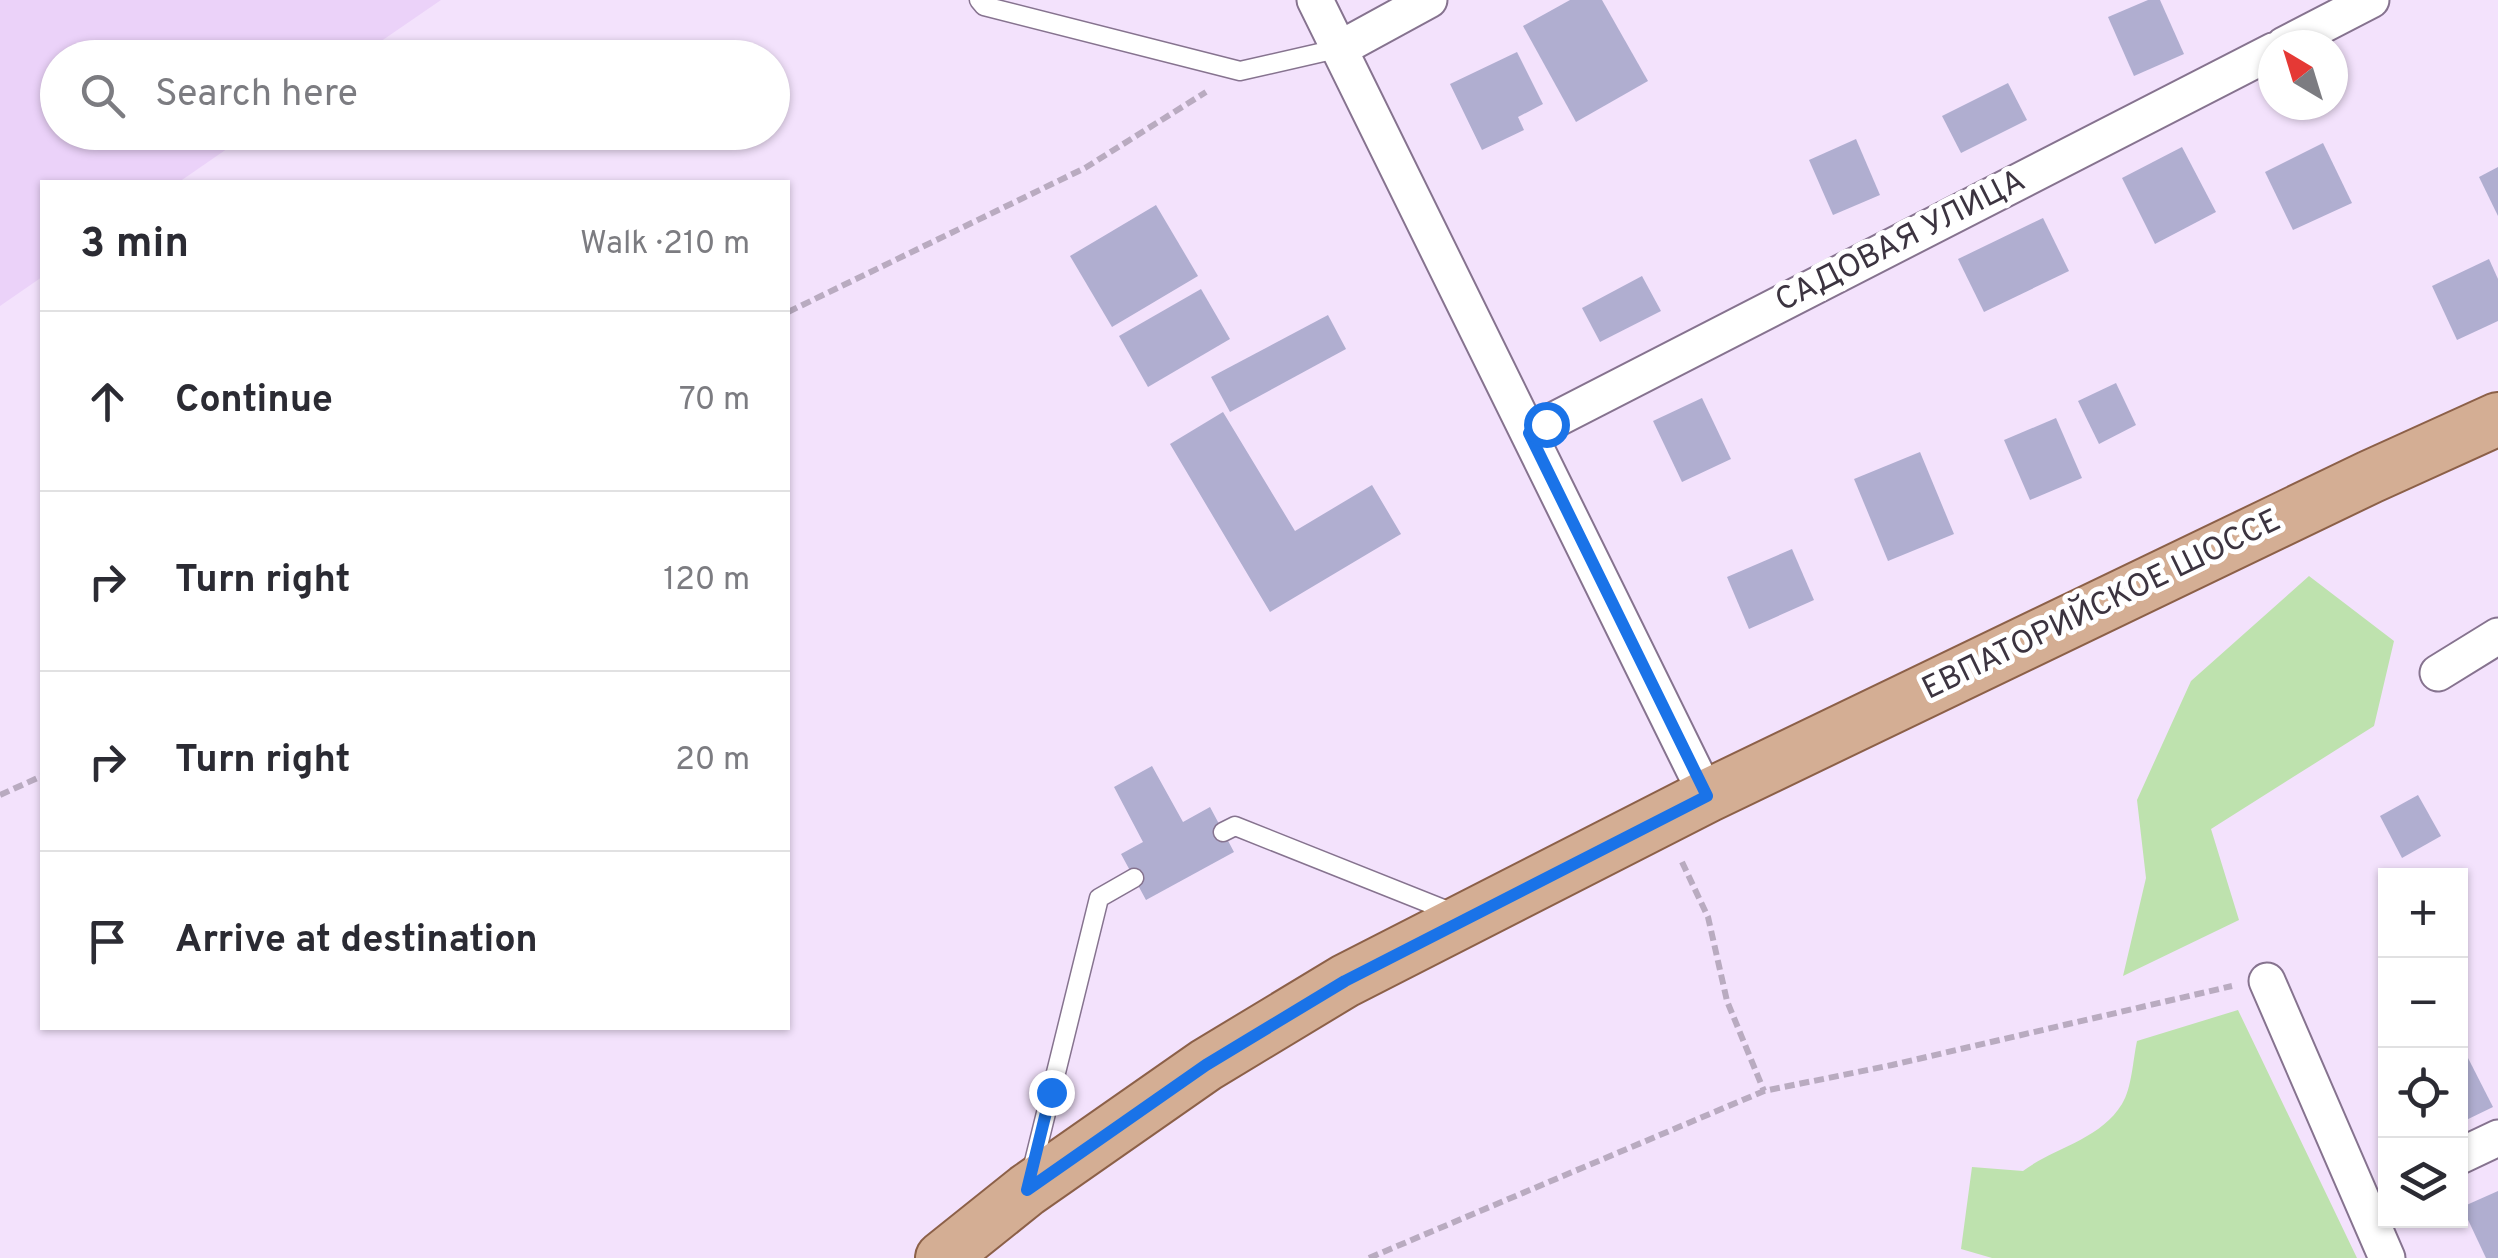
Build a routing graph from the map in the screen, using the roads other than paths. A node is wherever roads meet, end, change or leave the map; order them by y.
1 (979, 0) edge
2 (1315, 0) edge
3 (1430, 0) edge
4 (2371, 0) edge
5 (2313, 30) edge
6 (1341, 48) junction
7 (2258, 58) edge
8 (2498, 419) edge
9 (1529, 433) junction
10 (2498, 636) edge
11 (2438, 673) dead end
12 (1707, 796) junction
13 (1223, 832) dead end
14 (1134, 878) dead end
15 (1466, 918) junction
16 (2266, 981) road end
17 (2498, 1138) edge
18 (2468, 1152) edge
19 (1027, 1190) junction
20 (2374, 1197) edge
21 (942, 1258) edge
22 (2387, 1258) edge

1 - 6 lane
2 - 6 street
3 - 6 street
4 - 5 street
6 - 9 street
7 - 9 street, САДОВАЯ УЛИЦА
8 - 12 main road, ЕВПАТОРИЙСКОЕ ШОССЕ
9 - 12 street
10 - 11 street
12 - 15 main road, ЕВПАТОРИЙСКОЕ ШОССЕ
13 - 15 lane
14 - 19 lane
15 - 19 main road, ЕВПАТОРИЙСКОЕ ШОССЕ
16 - 20 street
17 - 18 street
19 - 21 main road, ЕВПАТОРИЙСКОЕ ШОССЕ
20 - 22 street

